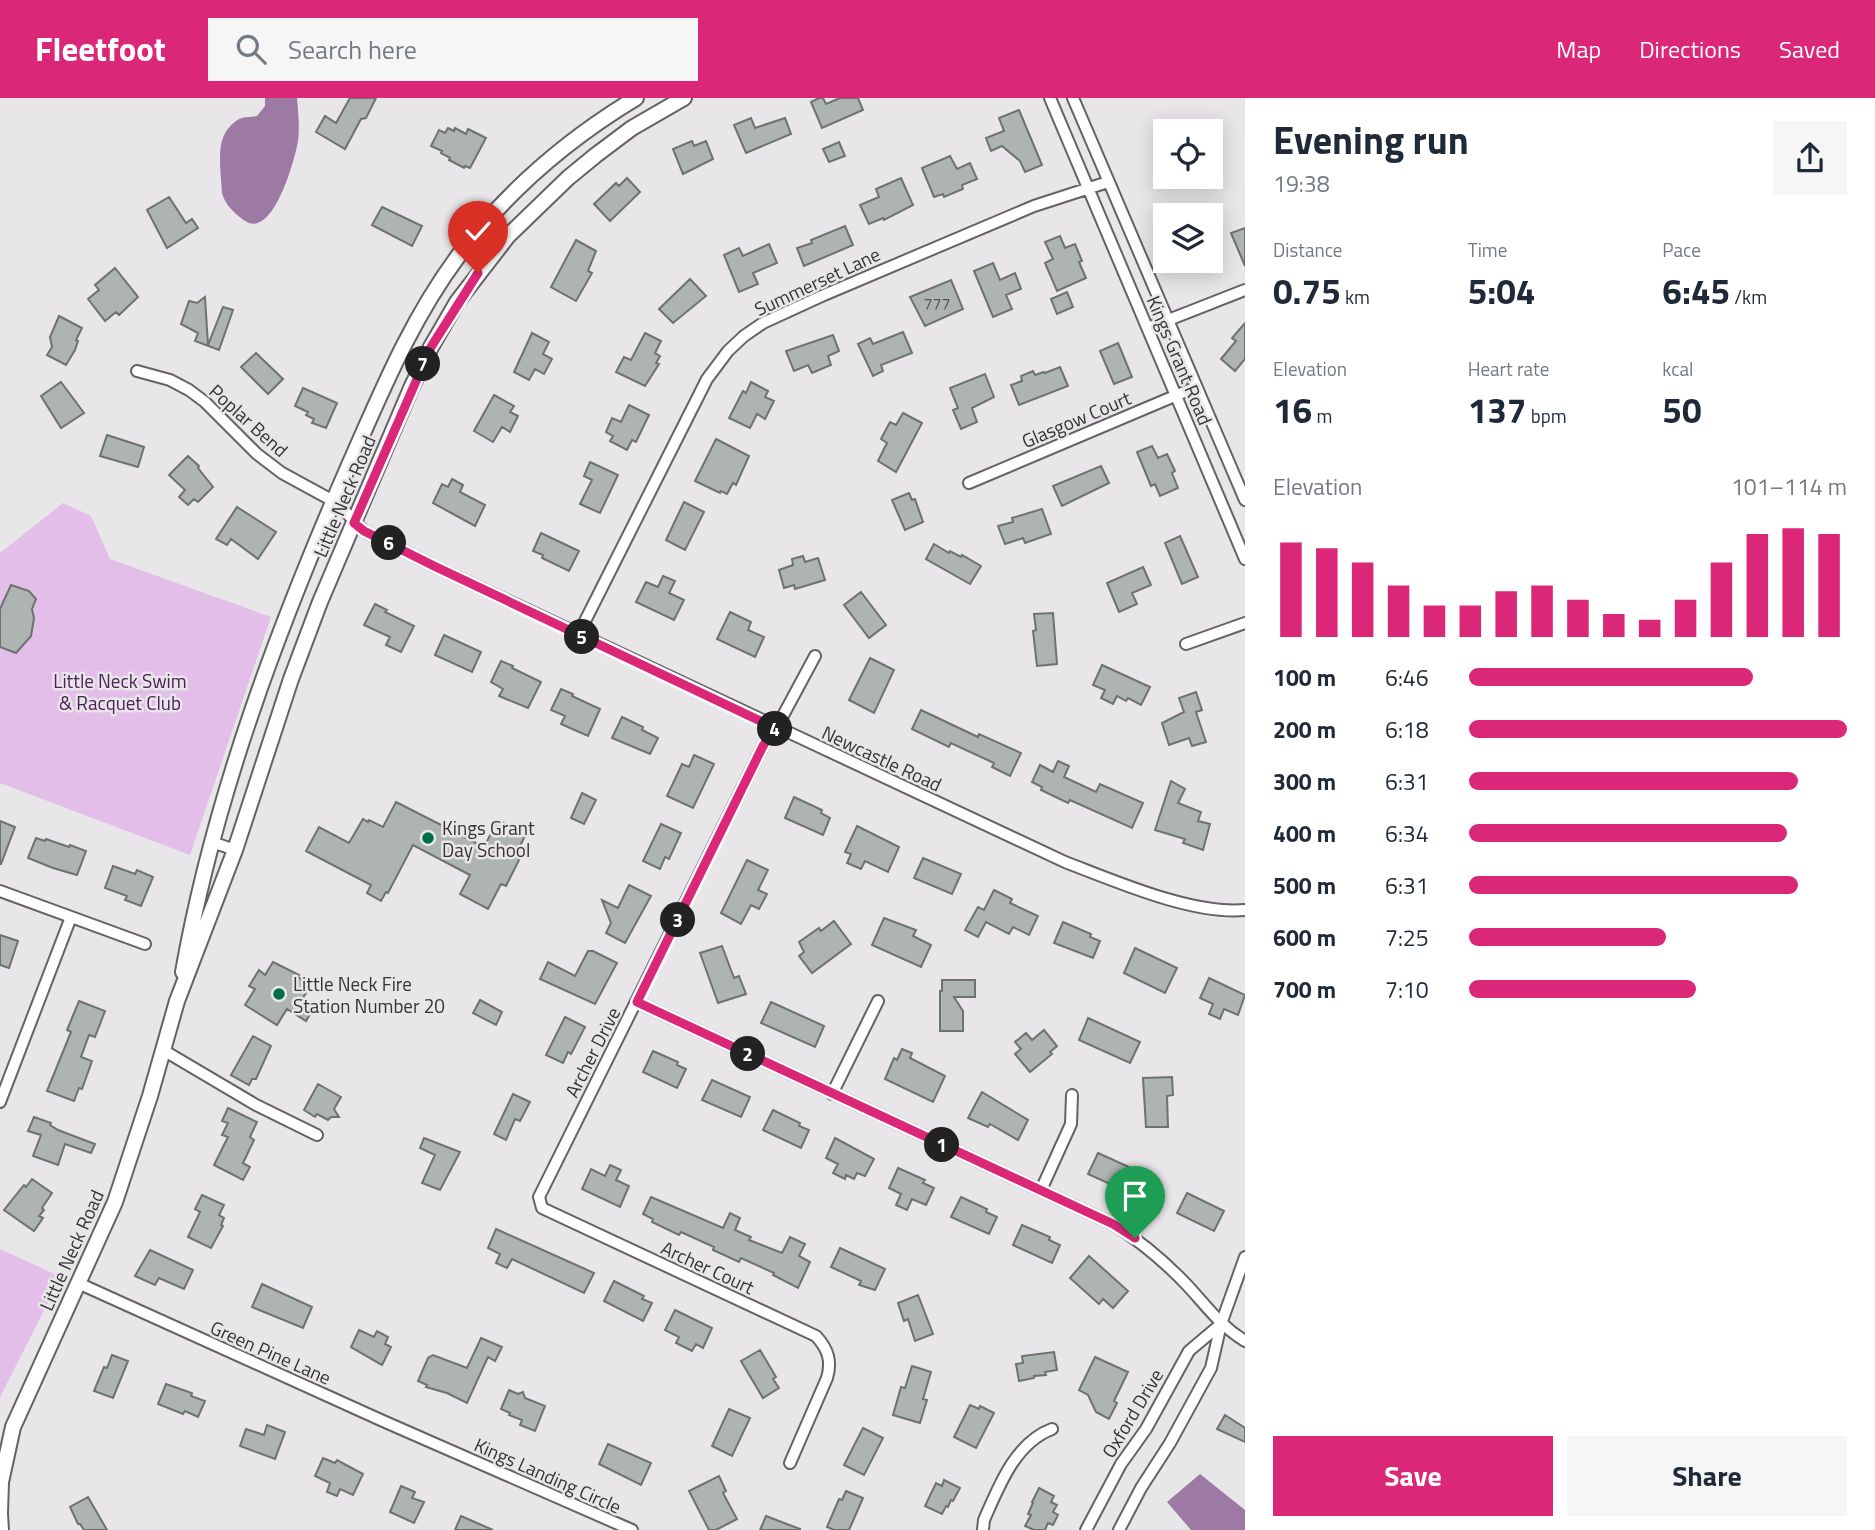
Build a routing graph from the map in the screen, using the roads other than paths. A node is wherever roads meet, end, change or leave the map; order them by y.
1 (636, 98) edge
2 (684, 98) edge
3 (1050, 98) edge
4 (1073, 98) edge
5 (1108, 182) junction
6 (1089, 189) junction
7 (1245, 290) edge
8 (1169, 320) junction
9 (1148, 328) junction
10 (137, 371) dead end
11 (1196, 387) junction
12 (1176, 396) junction
13 (969, 483) dead end
14 (1245, 500) edge
15 (334, 501) junction
16 (354, 523) junction
17 (1245, 559) edge
18 (1245, 623) edge
19 (578, 635) junction
20 (1186, 645) dead end
21 (815, 656) dead end
22 (775, 728) junction
23 (212, 842) junction
24 (235, 850) junction
25 (0, 891) edge
26 (1245, 910) edge
27 (71, 917) junction
28 (145, 944) dead end
29 (177, 1001) junction
30 (878, 1001) dead end
31 (637, 1002) junction
32 (163, 1050) junction
33 (832, 1094) junction
34 (1072, 1095) dead end
35 (0, 1102) edge
36 (574, 1128) joint
37 (317, 1135) dead end
38 (1041, 1190) junction
39 (1245, 1257) edge
40 (78, 1283) junction
41 (1221, 1324) junction
42 (1245, 1341) edge
43 (1052, 1429) dead end
44 (3, 1451) edge
45 (451, 1451) joint
46 (790, 1463) dead end
47 (0, 1513) edge
48 (1, 1530) edge
49 (632, 1530) edge
50 (983, 1530) edge
51 (1086, 1530) edge
52 (1119, 1530) edge

1 - 15 street, Little Neck Road
2 - 16 street, Little Neck Road
3 - 6 street, Kings Grant Road
4 - 5 street, Kings Grant Road
5 - 6 street, Summerset Lane
5 - 8 street, Kings Grant Road
6 - 9 street, Kings Grant Road
6 - 19 street, Summerset Lane
7 - 8 street
8 - 9 street
8 - 11 street, Kings Grant Road
9 - 12 street, Kings Grant Road
10 - 15 street, Poplar Bend
11 - 12 street, Glasgow Court
11 - 14 street, Kings Grant Road
12 - 13 street, Glasgow Court
12 - 17 street, Kings Grant Road
15 - 16 street, Newcastle Road
15 - 23 street, Little Neck Road
16 - 19 street, Newcastle Road
16 - 24 street, Little Neck Road
18 - 20 street
19 - 22 street, Newcastle Road
21 - 22 street, Archer Drive
22 - 26 street, Newcastle Road
22 - 31 street, Archer Drive
23 - 24 street
23 - 29 street, Little Neck Road
24 - 29 street, Little Neck Road
25 - 27 street
27 - 28 street
27 - 35 street
29 - 32 street, Little Neck Road
30 - 33 street
31 - 33 street
31 - 36 street, Archer Drive
32 - 37 street
32 - 40 street, Little Neck Road
33 - 38 street
34 - 38 street
36 - 46 street, Archer Court
38 - 41 street
39 - 41 street
40 - 44 street, Little Neck Road
40 - 45 street, Green Pine Lane
41 - 42 street
41 - 51 street, Oxford Drive
41 - 52 street
43 - 50 street
44 - 47 street, Little Neck Road
45 - 49 street, Kings Landing Circle
47 - 48 street, Little Neck Road

